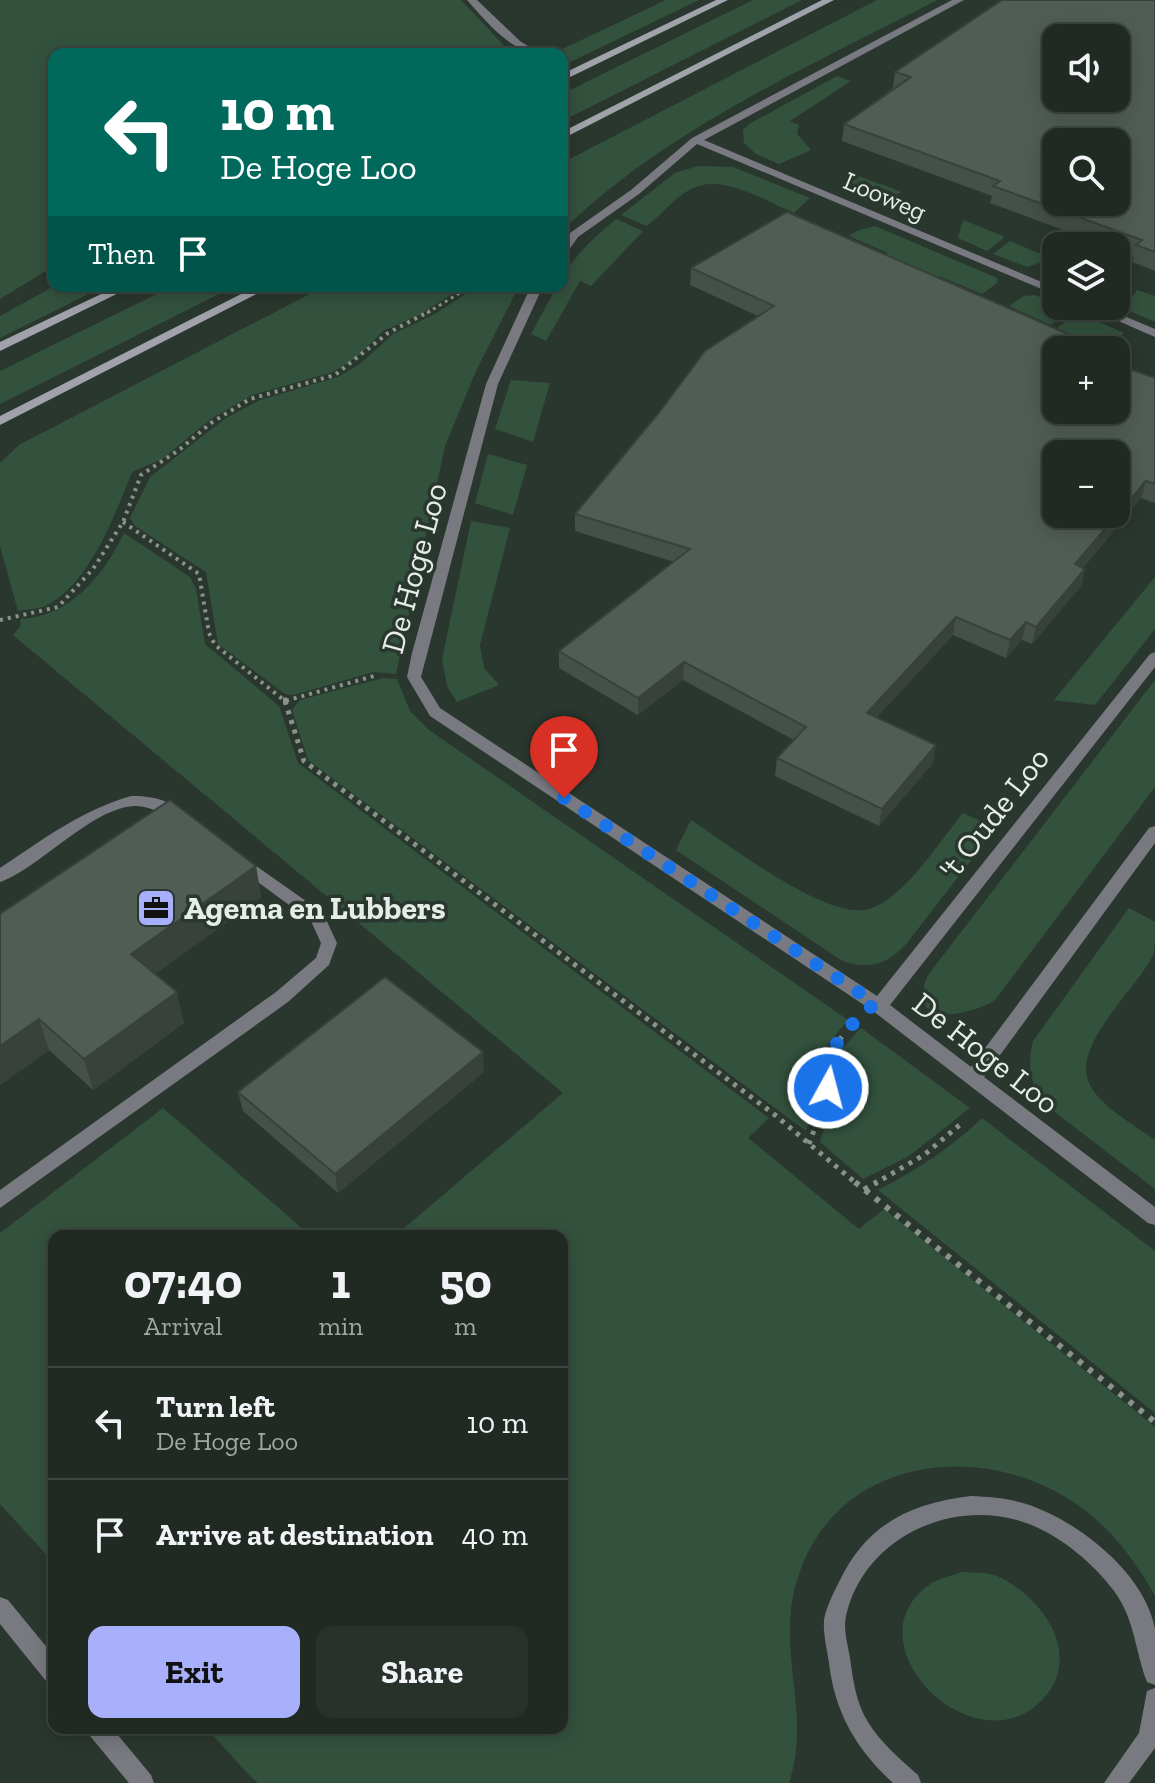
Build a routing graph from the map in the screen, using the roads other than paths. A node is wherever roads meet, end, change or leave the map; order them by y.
1 (472, 0) edge
2 (723, 0) edge
3 (829, 0) edge
4 (959, 0) edge
5 (526, 48) edge
6 (568, 75) edge
7 (568, 133) edge
8 (696, 140) junction
9 (568, 244) edge
10 (1042, 286) edge
11 (115, 292) edge
12 (254, 292) edge
13 (534, 292) edge
14 (1124, 320) edge
15 (1155, 333) edge
16 (0, 347) edge
17 (0, 421) edge
18 (1155, 657) edge
19 (197, 829) edge
20 (1155, 832) edge
21 (221, 846) edge
22 (0, 876) edge
23 (877, 1004) junction
24 (973, 1078) junction
25 (0, 1200) edge
26 (1155, 1217) edge
27 (0, 1607) edge
28 (48, 1666) edge
29 (1155, 1674) edge
30 (1155, 1699) edge
31 (103, 1734) edge
32 (904, 1781) edge
33 (143, 1783) edge
34 (1115, 1783) edge

1 - 5 street
2 - 6 main road
3 - 7 main road
4 - 8 street
8 - 9 street
8 - 10 street, Looweg
11 - 16 main road
12 - 17 main road
13 - 23 street, De Hoge Loo
14 - 15 street
18 - 23 street, 't Oude Loo
19 - 22 street
20 - 24 street
21 - 25 street
23 - 24 street, De Hoge Loo
24 - 26 street, De Hoge Loo
27 - 28 street
29 - 32 street
30 - 34 street
31 - 33 street

